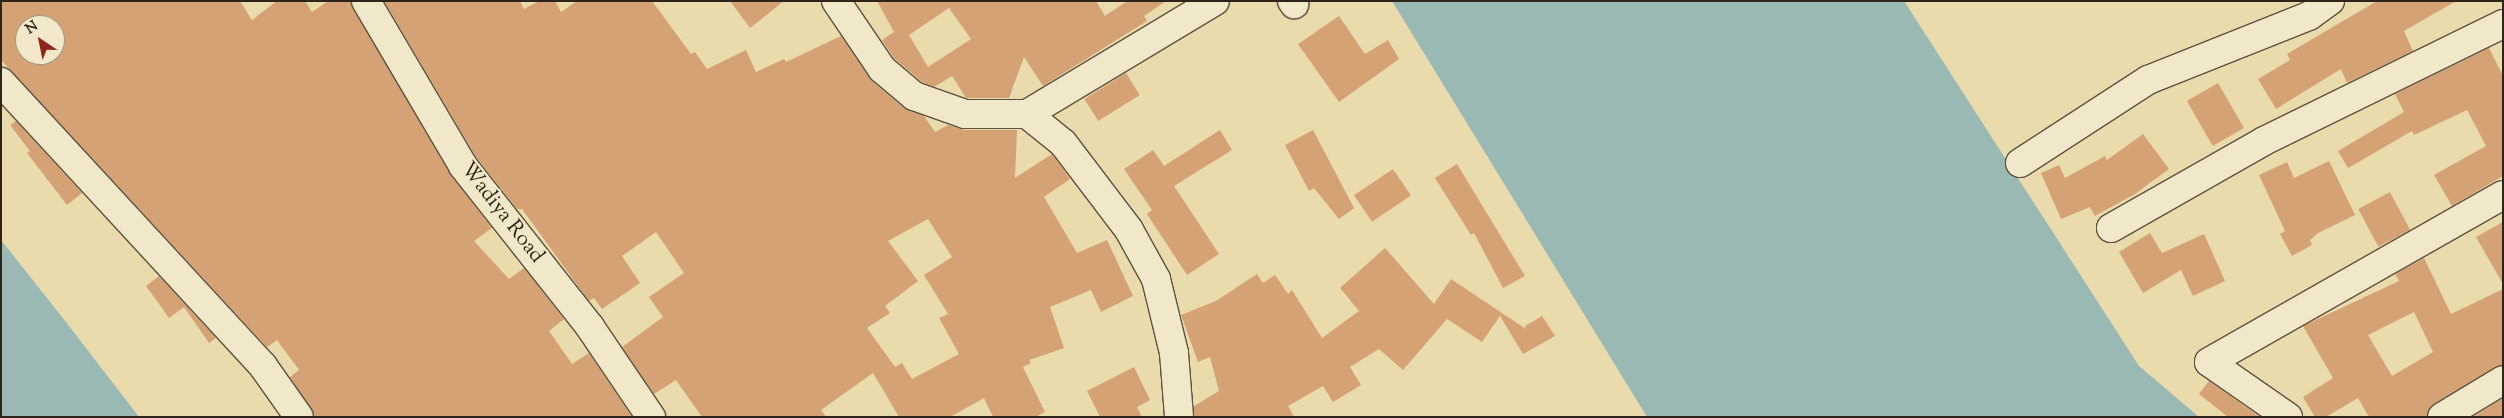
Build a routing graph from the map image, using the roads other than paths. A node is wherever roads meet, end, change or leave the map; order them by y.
1 (366, 1) edge
2 (836, 1) edge
3 (1215, 1) edge
4 (2330, 1) edge
5 (2503, 24) edge
6 (1, 82) edge
7 (1026, 114) junction
8 (2020, 163) dead end
9 (2503, 195) edge
10 (2111, 228) dead end
11 (2503, 380) edge
12 (299, 417) edge
13 (651, 417) edge
14 (1179, 417) edge
15 (2288, 417) edge
16 (2442, 417) edge

1 - 13 street, Wadiya Road
2 - 7 street
3 - 7 street
4 - 8 street
5 - 10 street
6 - 12 street
7 - 14 street
9 - 15 street
11 - 16 street

